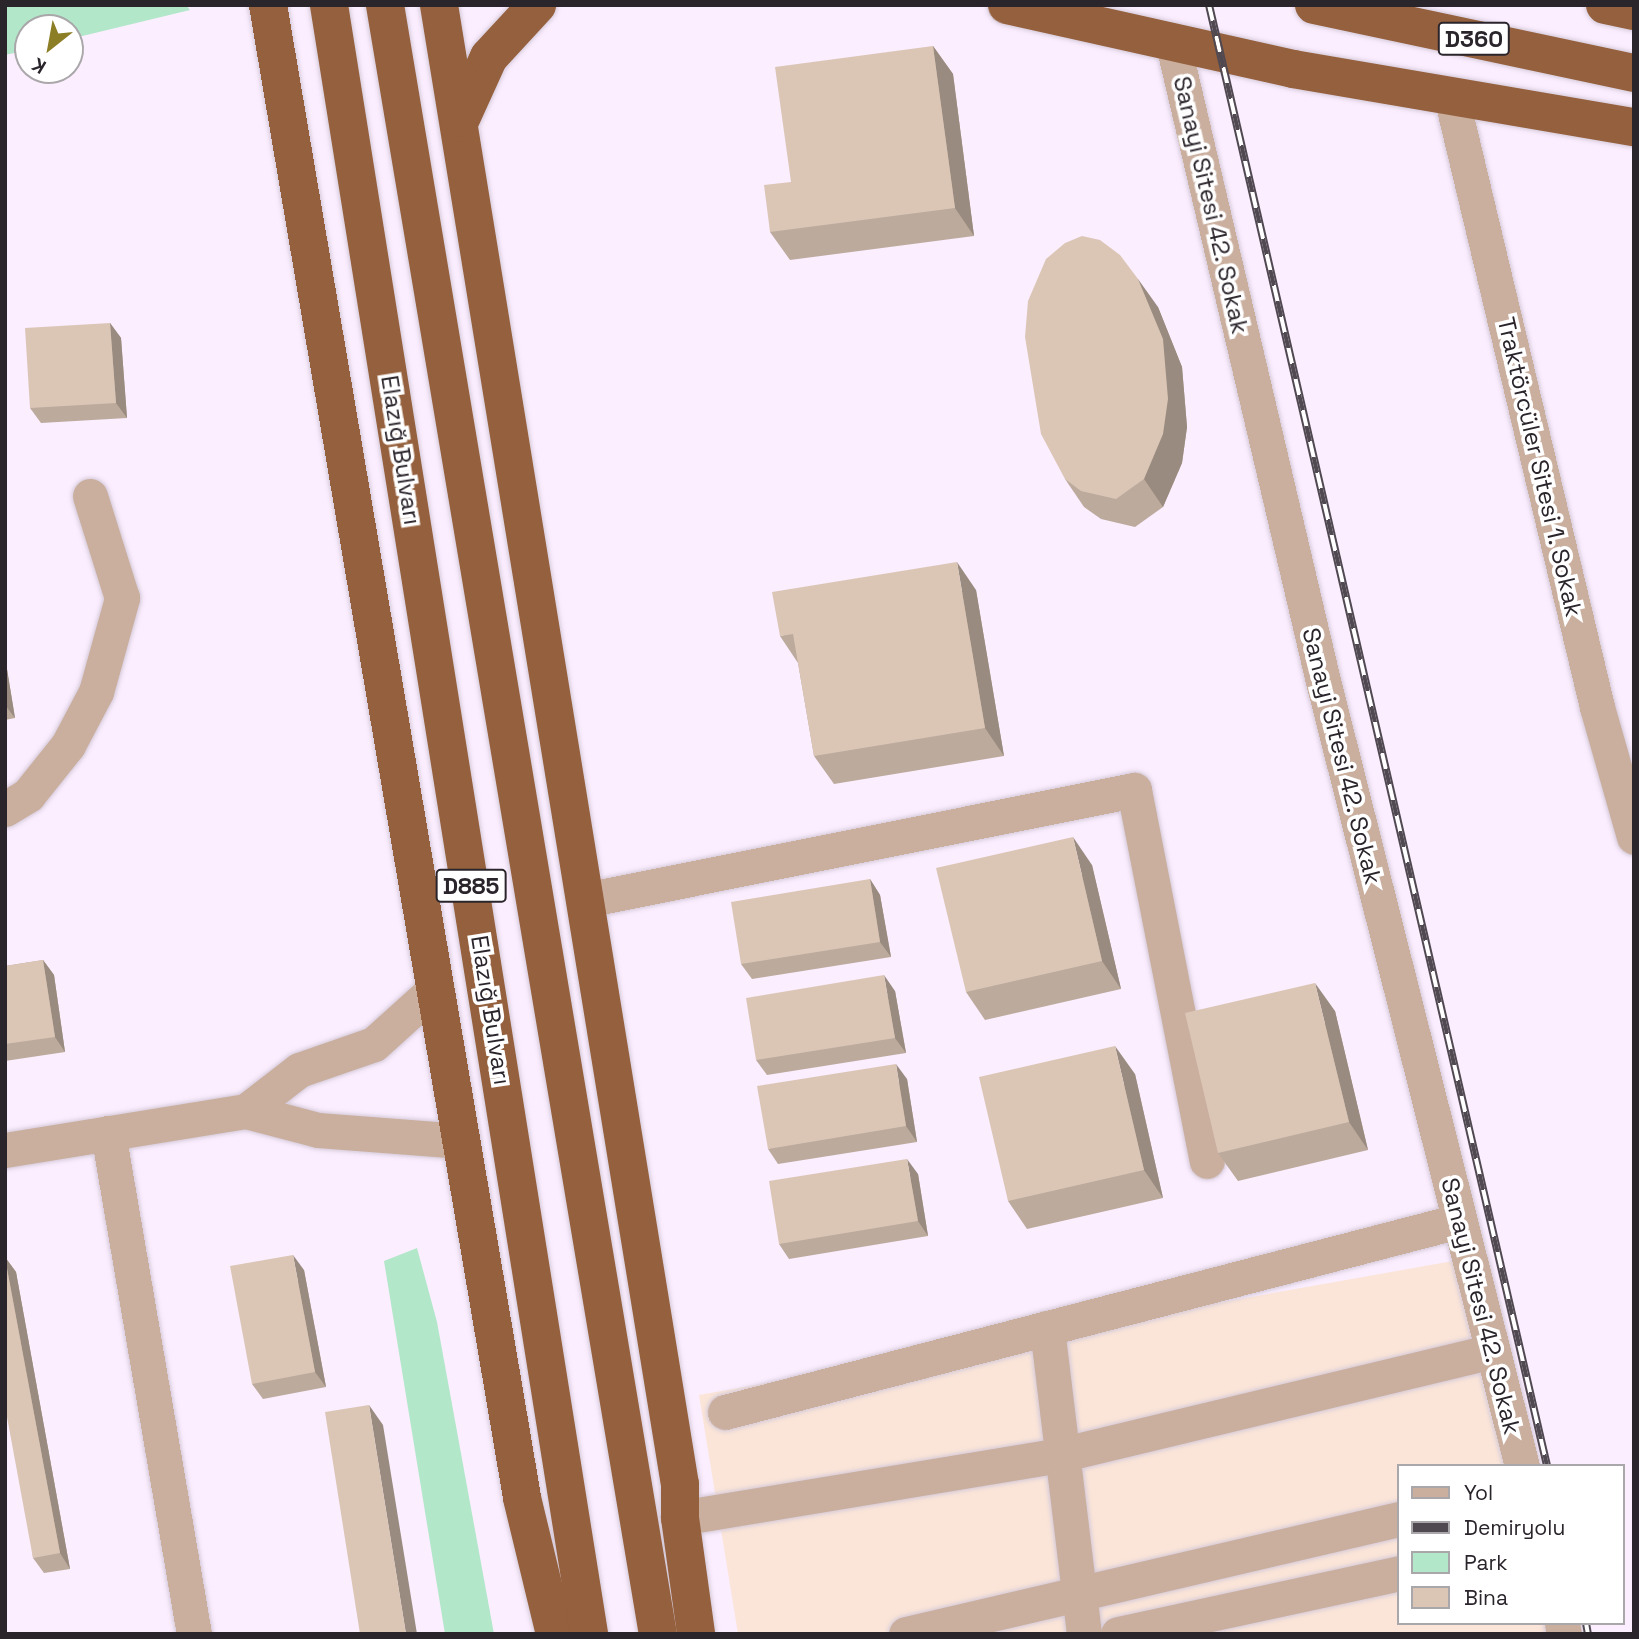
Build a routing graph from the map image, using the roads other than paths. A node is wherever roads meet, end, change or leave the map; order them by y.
1 (251, 5) edge
2 (268, 5) edge
3 (329, 5) edge
4 (385, 5) edge
5 (439, 5) edge
6 (537, 5) edge
7 (1007, 5) edge
8 (1314, 5) edge
9 (1605, 5) edge
10 (1634, 11) edge
11 (276, 42) junction
12 (1173, 44) junction
13 (1634, 73) edge
14 (1451, 96) junction
15 (460, 123) junction
16 (1634, 127) edge
17 (90, 496) dead end
18 (5, 809) edge
19 (1634, 837) edge
20 (585, 900) junction
21 (436, 988) junction
22 (246, 1111) junction
23 (108, 1133) junction
24 (462, 1140) junction
25 (5, 1150) edge
26 (1207, 1161) edge
27 (1459, 1221) junction
28 (1047, 1328) junction
29 (1493, 1351) junction
30 (725, 1412) dead end
31 (1060, 1455) junction
32 (1521, 1464) edge
33 (680, 1518) junction
34 (1398, 1519) edge
35 (1398, 1573) edge
36 (1078, 1592) junction
37 (697, 1632) edge
38 (194, 1634) edge
39 (555, 1634) edge
40 (589, 1634) edge
41 (659, 1634) edge
42 (906, 1634) edge
43 (1084, 1634) edge
44 (1118, 1634) edge

1 - 11 highway
2 - 11 highway
3 - 40 highway, Elazığ Bulvarı / D885
4 - 41 highway, D885
5 - 15 highway
6 - 15 highway
7 - 12 highway
8 - 13 highway, D360
9 - 10 highway
11 - 21 highway
12 - 14 highway
12 - 27 street, Sanayi Sitesi 42. Sokak
14 - 16 highway
14 - 19 street, Traktörcüler Sitesi 1. Sokak
15 - 20 highway
17 - 18 street
20 - 26 street
20 - 33 highway
21 - 22 street
21 - 24 highway
22 - 23 street
22 - 24 street
23 - 25 street
23 - 38 street
24 - 39 highway
27 - 28 street
27 - 29 street, Sanayi Sitesi 42. Sokak
28 - 30 street
28 - 31 street
29 - 31 street
29 - 32 street, Sanayi Sitesi 42. Sokak
31 - 33 street
31 - 36 street
33 - 37 highway
34 - 36 street
35 - 44 street
36 - 42 street
36 - 43 street

